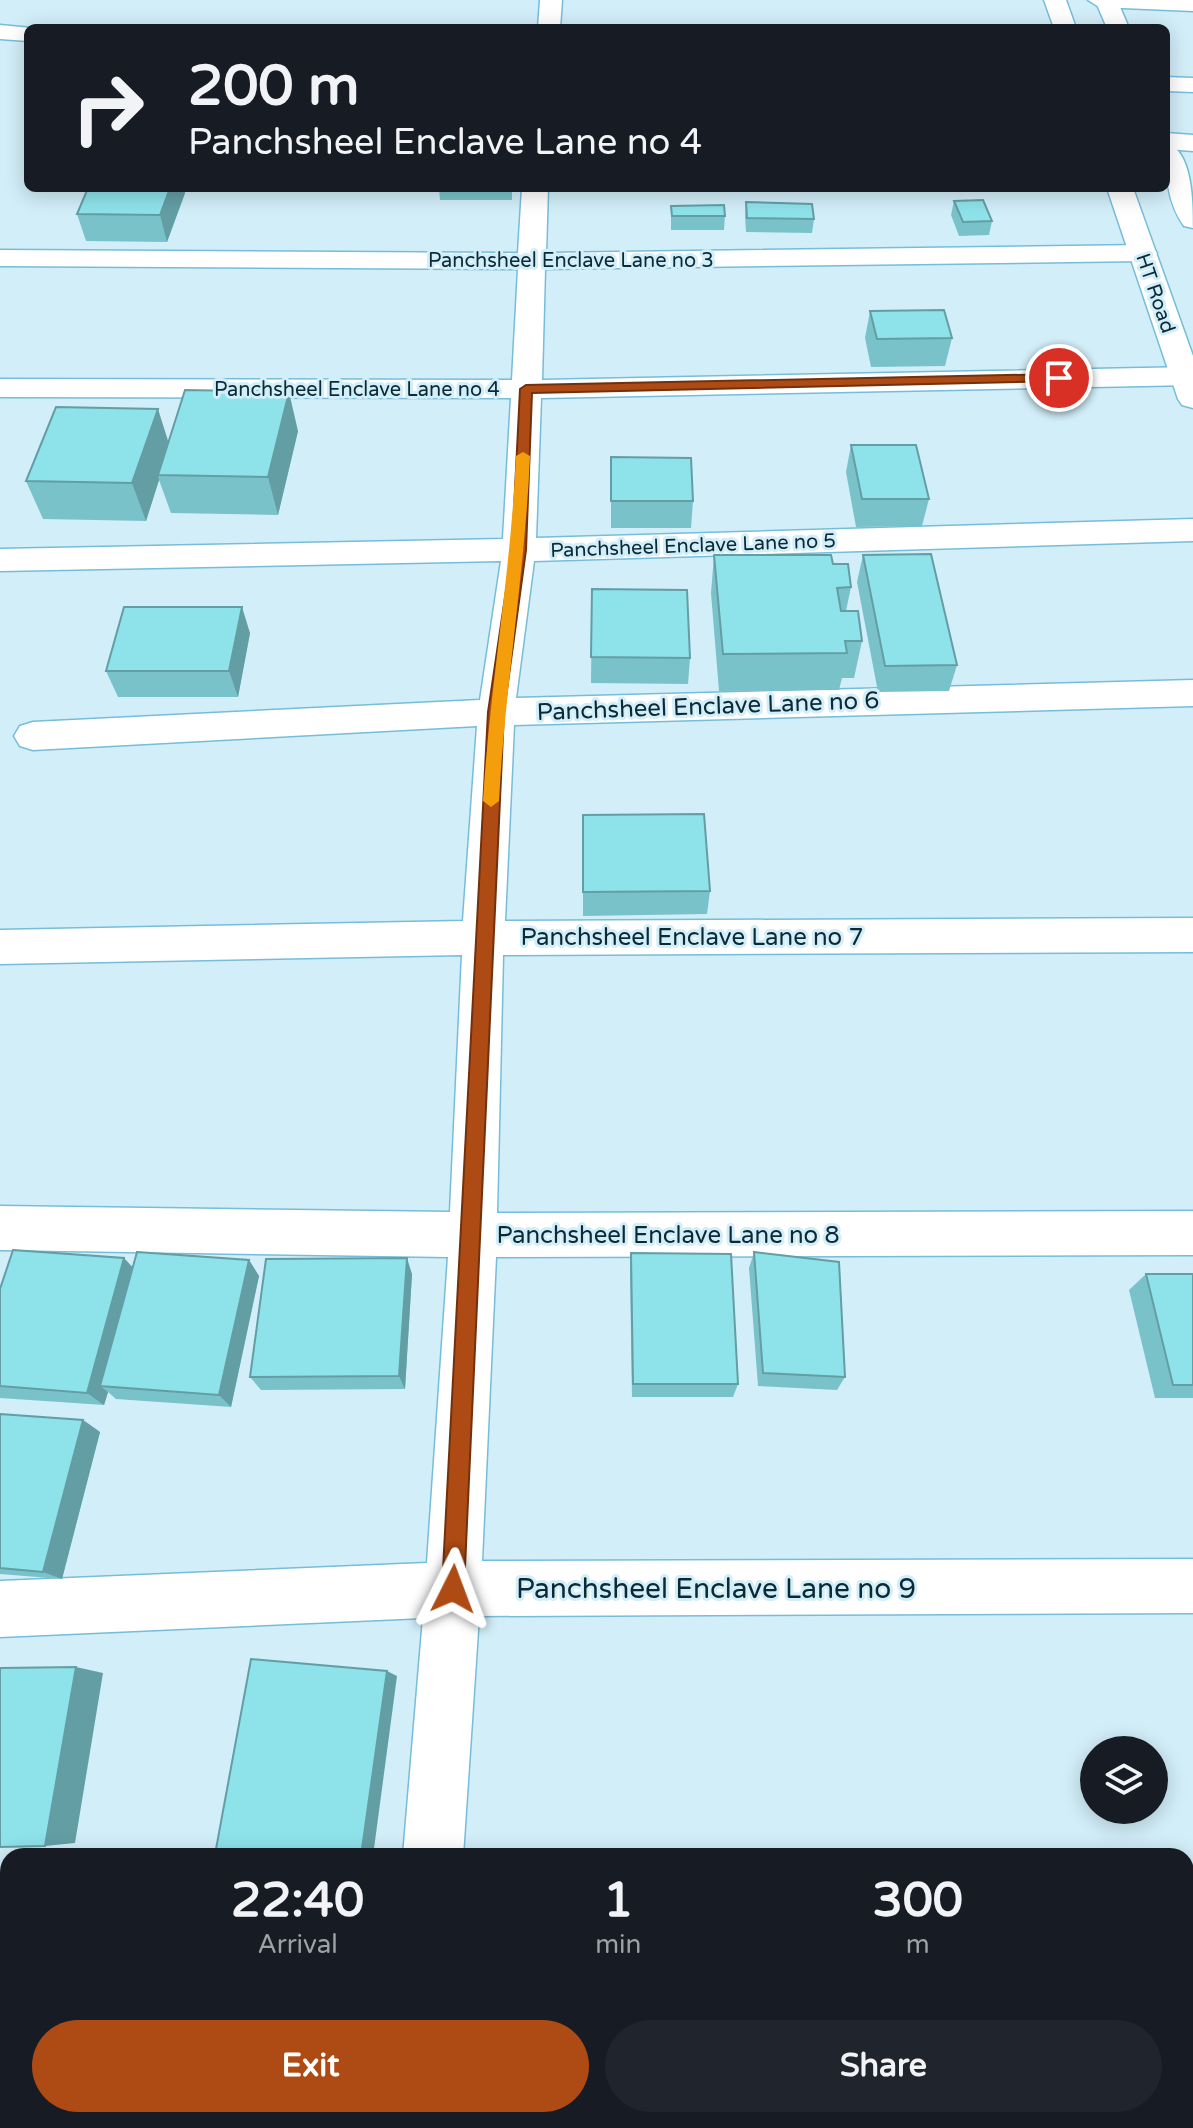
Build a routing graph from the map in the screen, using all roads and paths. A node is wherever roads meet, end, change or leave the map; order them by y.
1 (551, 0) edge
2 (1055, 0) edge
3 (1104, 1) edge
4 (1193, 4) edge
5 (549, 24) edge
6 (1064, 24) edge
7 (1116, 24) edge
8 (0, 32) edge
9 (24, 34) edge
10 (1170, 84) edge
11 (1193, 85) edge
12 (1170, 141) edge
13 (1193, 143) edge
14 (1170, 161) edge
15 (535, 192) edge
16 (1121, 192) edge
17 (1193, 220) edge
18 (1143, 253) junction
19 (0, 258) edge
20 (529, 261) junction
21 (1190, 383) edge
22 (0, 388) edge
23 (526, 389) junction
24 (1193, 530) edge
25 (519, 550) junction
26 (0, 560) edge
27 (1193, 693) edge
28 (496, 712) junction
29 (33, 736) dead end
30 (1193, 935) edge
31 (483, 938) junction
32 (0, 947) edge
33 (0, 1228) edge
34 (1193, 1233) edge
35 (473, 1235) junction
36 (1193, 1586) edge
37 (453, 1589) junction
38 (0, 1609) edge
39 (434, 1848) edge

1 - 5 street
2 - 6 street
3 - 4 street
3 - 7 street
8 - 9 street
10 - 11 street
12 - 13 street
14 - 17 street
15 - 20 street
16 - 18 street, HT Road
18 - 20 street, Panchsheel Enclave Lane no 3
18 - 21 street, HT Road
19 - 20 street, Panchsheel Enclave Lane no 3
20 - 23 street
21 - 23 street, Panchsheel Enclave Lane no 4
22 - 23 street, Panchsheel Enclave Lane no 4
23 - 25 street
24 - 25 street, Panchsheel Enclave Lane no 5
25 - 26 street, Panchsheel Enclave Lane no 5
25 - 28 street
27 - 28 street, Panchsheel Enclave Lane no 6
28 - 29 street, Panchsheel Enclave Lane no 6
28 - 31 street
30 - 31 street, Panchsheel Enclave Lane no 7
31 - 32 street, Panchsheel Enclave Lane no 7
31 - 35 street
33 - 35 street, Panchsheel Enclave Lane no 8
34 - 35 street, Panchsheel Enclave Lane no 8
35 - 37 street
36 - 37 street, Panchsheel Enclave Lane no 9
37 - 38 street, Panchsheel Enclave Lane no 9
37 - 39 street

